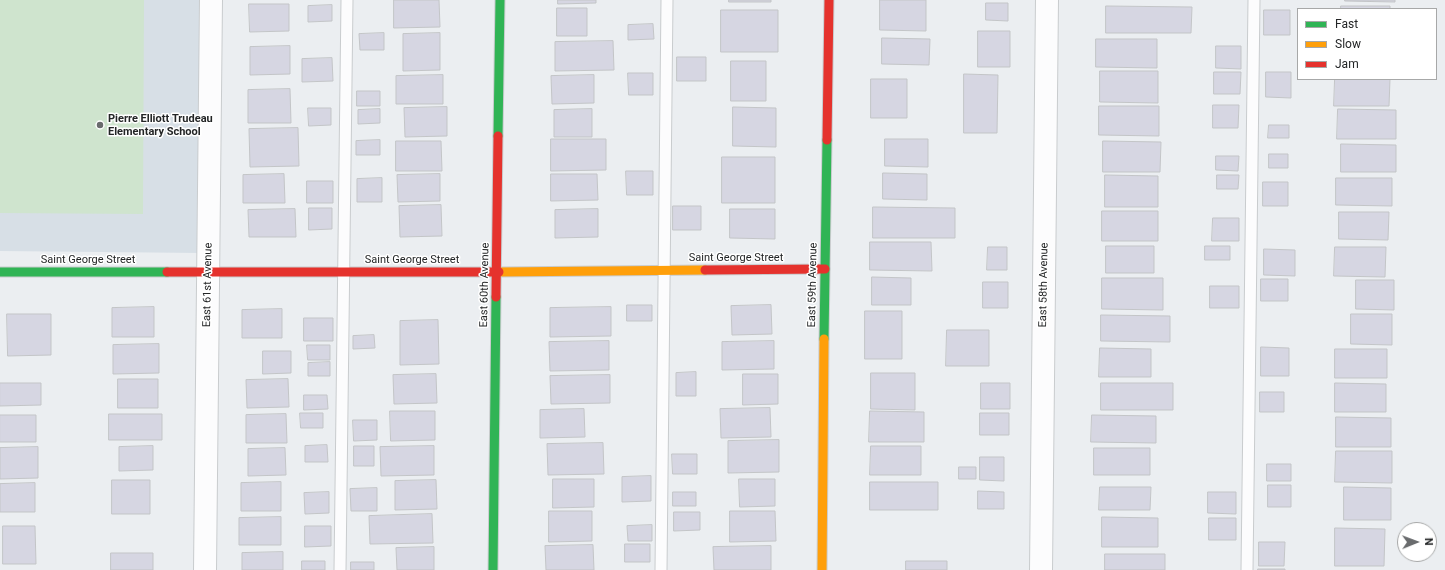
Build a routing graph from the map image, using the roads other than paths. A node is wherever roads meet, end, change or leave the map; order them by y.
1 (211, 0) edge
2 (347, 0) edge
3 (500, 0) edge
4 (668, 0) edge
5 (829, 0) edge
6 (1047, 0) edge
7 (1254, 0) edge
8 (824, 269) junction
9 (664, 270) junction
10 (0, 272) edge
11 (208, 272) junction
12 (343, 272) junction
13 (497, 272) junction
14 (205, 570) edge
15 (340, 570) edge
16 (492, 570) edge
17 (661, 570) edge
18 (822, 570) edge
19 (1041, 570) edge
20 (1247, 570) edge

1 - 11 street, East 61st Avenue
2 - 12 lane
3 - 13 street, East 60th Avenue
4 - 9 lane
5 - 8 street, East 59th Avenue
6 - 19 street, East 58th Avenue
7 - 20 lane
8 - 9 street, Saint George Street
8 - 18 street, East 59th Avenue
9 - 13 street, Saint George Street
9 - 17 lane
10 - 11 street, Saint George Street
11 - 12 street, Saint George Street
11 - 14 street, East 61st Avenue
12 - 13 street, Saint George Street
12 - 15 lane
13 - 16 street, East 60th Avenue

